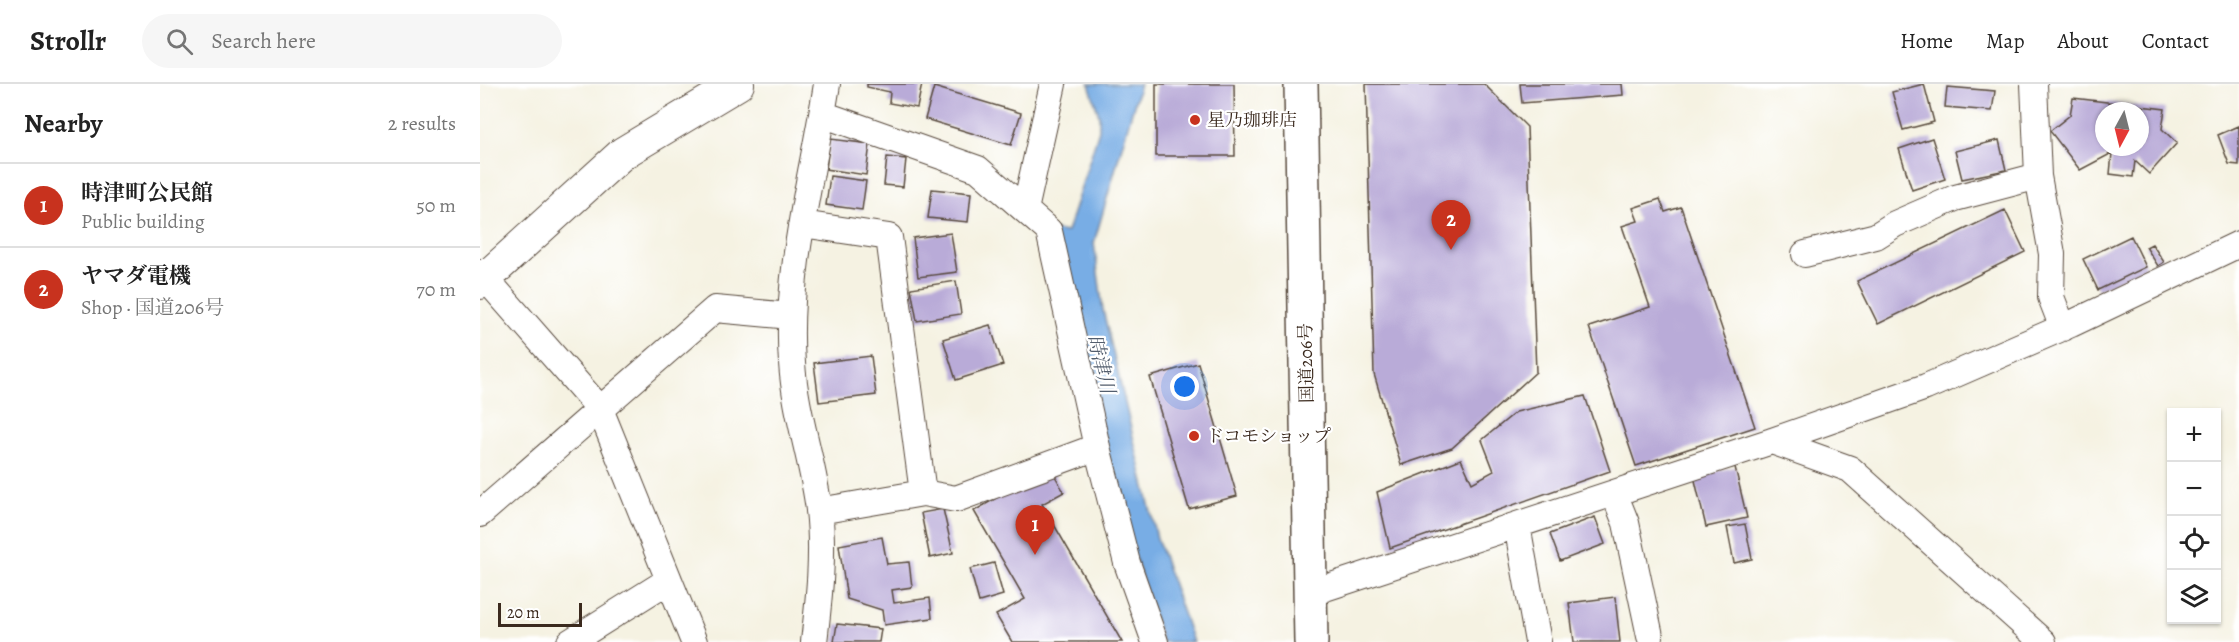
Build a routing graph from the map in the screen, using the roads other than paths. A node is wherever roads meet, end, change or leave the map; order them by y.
1 (738, 84) edge
2 (827, 84) edge
3 (1053, 84) edge
4 (1301, 84) edge
5 (2034, 84) edge
6 (822, 114) junction
7 (2038, 176) junction
8 (1025, 210) junction
9 (802, 224) junction
10 (2239, 244) edge
11 (1805, 254) dead end
12 (482, 278) edge
13 (791, 316) junction
14 (2062, 328) junction
15 (600, 409) junction
16 (1772, 441) junction
17 (1097, 447) junction
18 (923, 493) junction
19 (1614, 493) junction
20 (819, 511) junction
21 (480, 514) edge
22 (1517, 525) junction
23 (669, 580) junction
24 (1310, 593) junction
25 (1650, 636) dead end
26 (570, 642) edge
27 (694, 642) edge
28 (814, 642) edge
29 (1155, 642) edge
30 (1311, 642) edge
31 (1538, 642) edge
32 (2043, 642) edge

1 - 12 street
2 - 6 street
3 - 8 street
4 - 24 highway, 国道206号
5 - 7 street
6 - 8 street
6 - 9 street
7 - 11 street
7 - 14 street
8 - 17 street
9 - 13 street
9 - 18 street
10 - 14 street
12 - 15 street
13 - 15 street
13 - 20 street
14 - 16 street
15 - 21 street
15 - 23 street
16 - 19 street
16 - 32 street
17 - 18 street
17 - 29 street
18 - 20 street
19 - 22 street
19 - 25 street
20 - 28 street
22 - 24 street
22 - 31 street
23 - 26 street
23 - 27 street
24 - 30 highway, 国道206号

